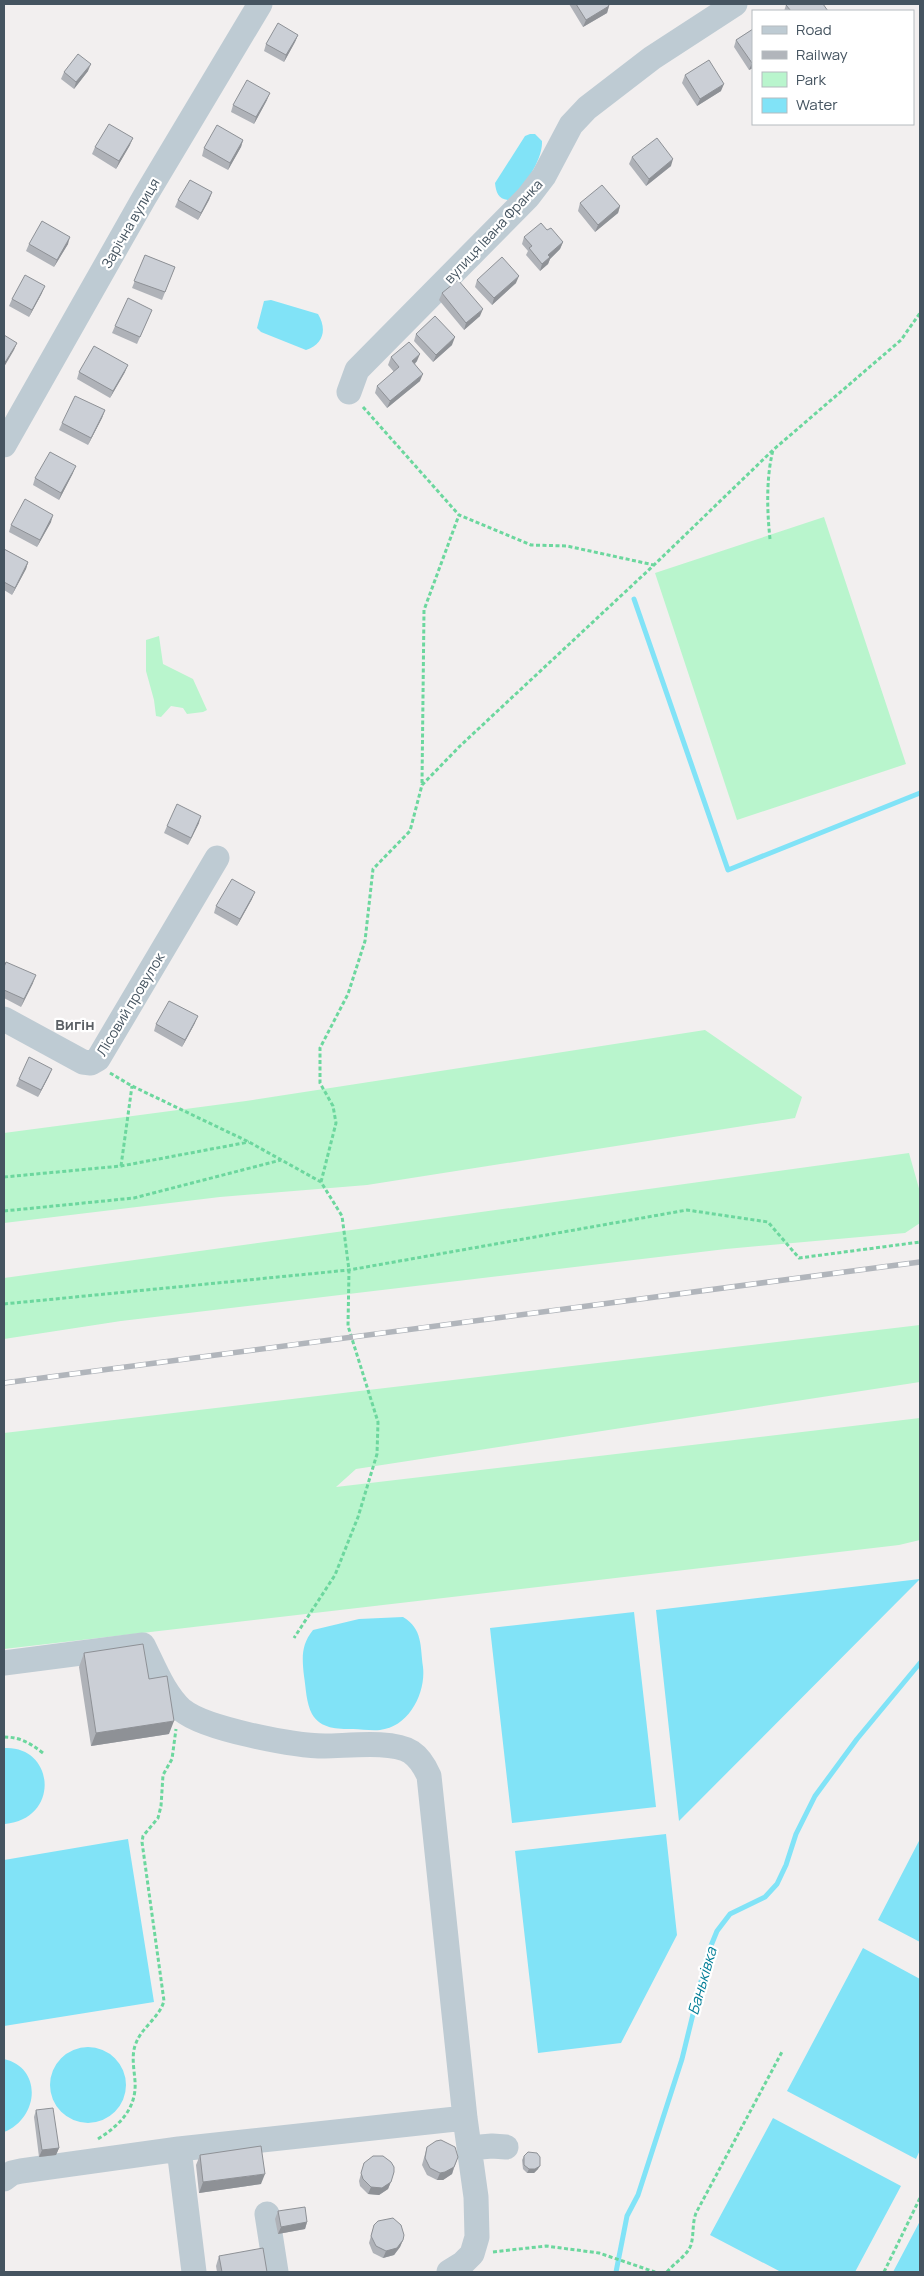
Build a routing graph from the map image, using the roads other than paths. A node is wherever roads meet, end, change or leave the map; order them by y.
1 (260, 4) edge
2 (734, 4) edge
3 (349, 392) road end
4 (4, 445) edge
5 (216, 858) dead end
6 (4, 1019) edge
7 (4, 1663) edge
8 (465, 2118) junction
9 (506, 2147) dead end
10 (469, 2148) junction
11 (179, 2149) junction
12 (12, 2167) edge
13 (267, 2214) dead end
14 (194, 2272) edge
15 (276, 2272) edge
16 (449, 2272) edge

1 - 4 street, Зарічна вулиця
2 - 3 street, вулиця Івана Франка
5 - 6 street, Лісовий провулок
7 - 8 street
8 - 10 street
8 - 11 street
9 - 10 street
10 - 16 street
11 - 12 street
11 - 14 street
13 - 15 street

